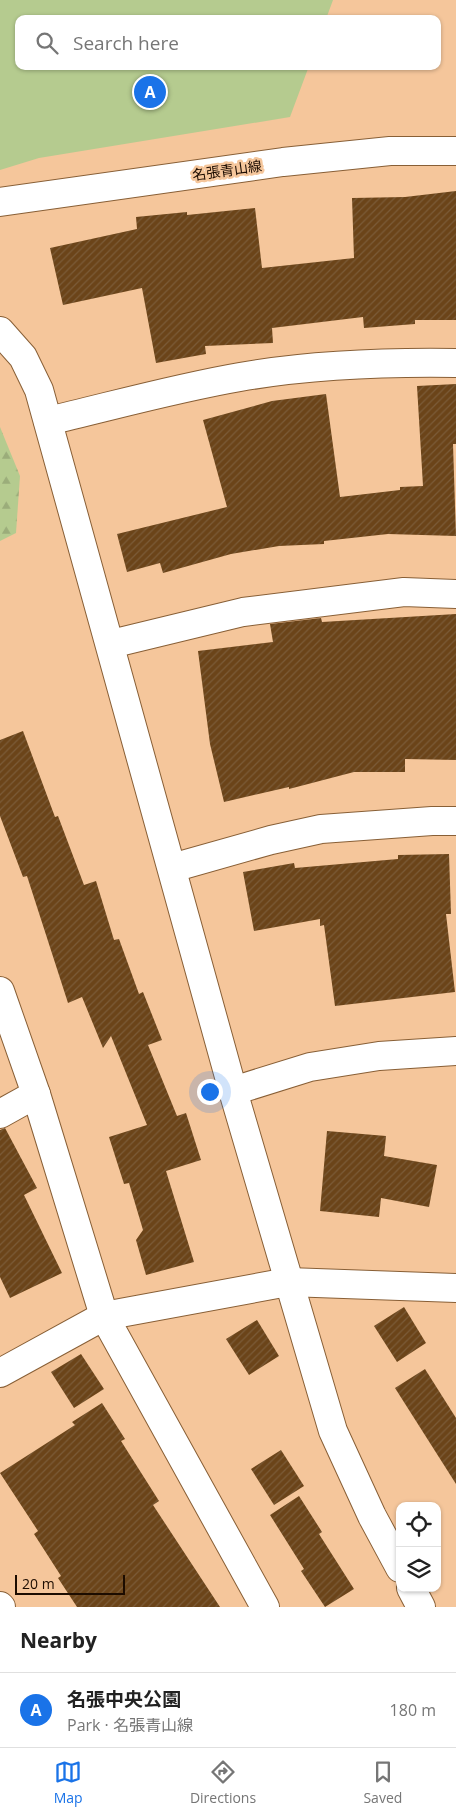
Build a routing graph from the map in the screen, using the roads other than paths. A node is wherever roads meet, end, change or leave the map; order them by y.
1 (456, 151) edge
2 (0, 202) edge
3 (0, 331) edge
4 (456, 363) edge
5 (48, 421) junction
6 (456, 594) edge
7 (110, 644) junction
8 (456, 821) edge
9 (172, 868) junction
10 (0, 991) edge
11 (456, 1051) edge
12 (233, 1091) junction
13 (36, 1094) junction
14 (0, 1114) edge
15 (288, 1282) junction
16 (456, 1288) edge
17 (104, 1316) junction
18 (0, 1374) edge
19 (396, 1561) edge
20 (413, 1592) edge
21 (265, 1607) edge
22 (421, 1607) edge

1 - 2 street, 名張青山線
3 - 5 street
4 - 5 street
5 - 7 street
6 - 7 street
7 - 9 street
8 - 9 street
9 - 12 street
10 - 13 street
11 - 12 street
12 - 15 street
13 - 14 street
13 - 17 street
15 - 16 street
15 - 17 street
15 - 19 street
17 - 18 street
17 - 21 street
20 - 22 street

